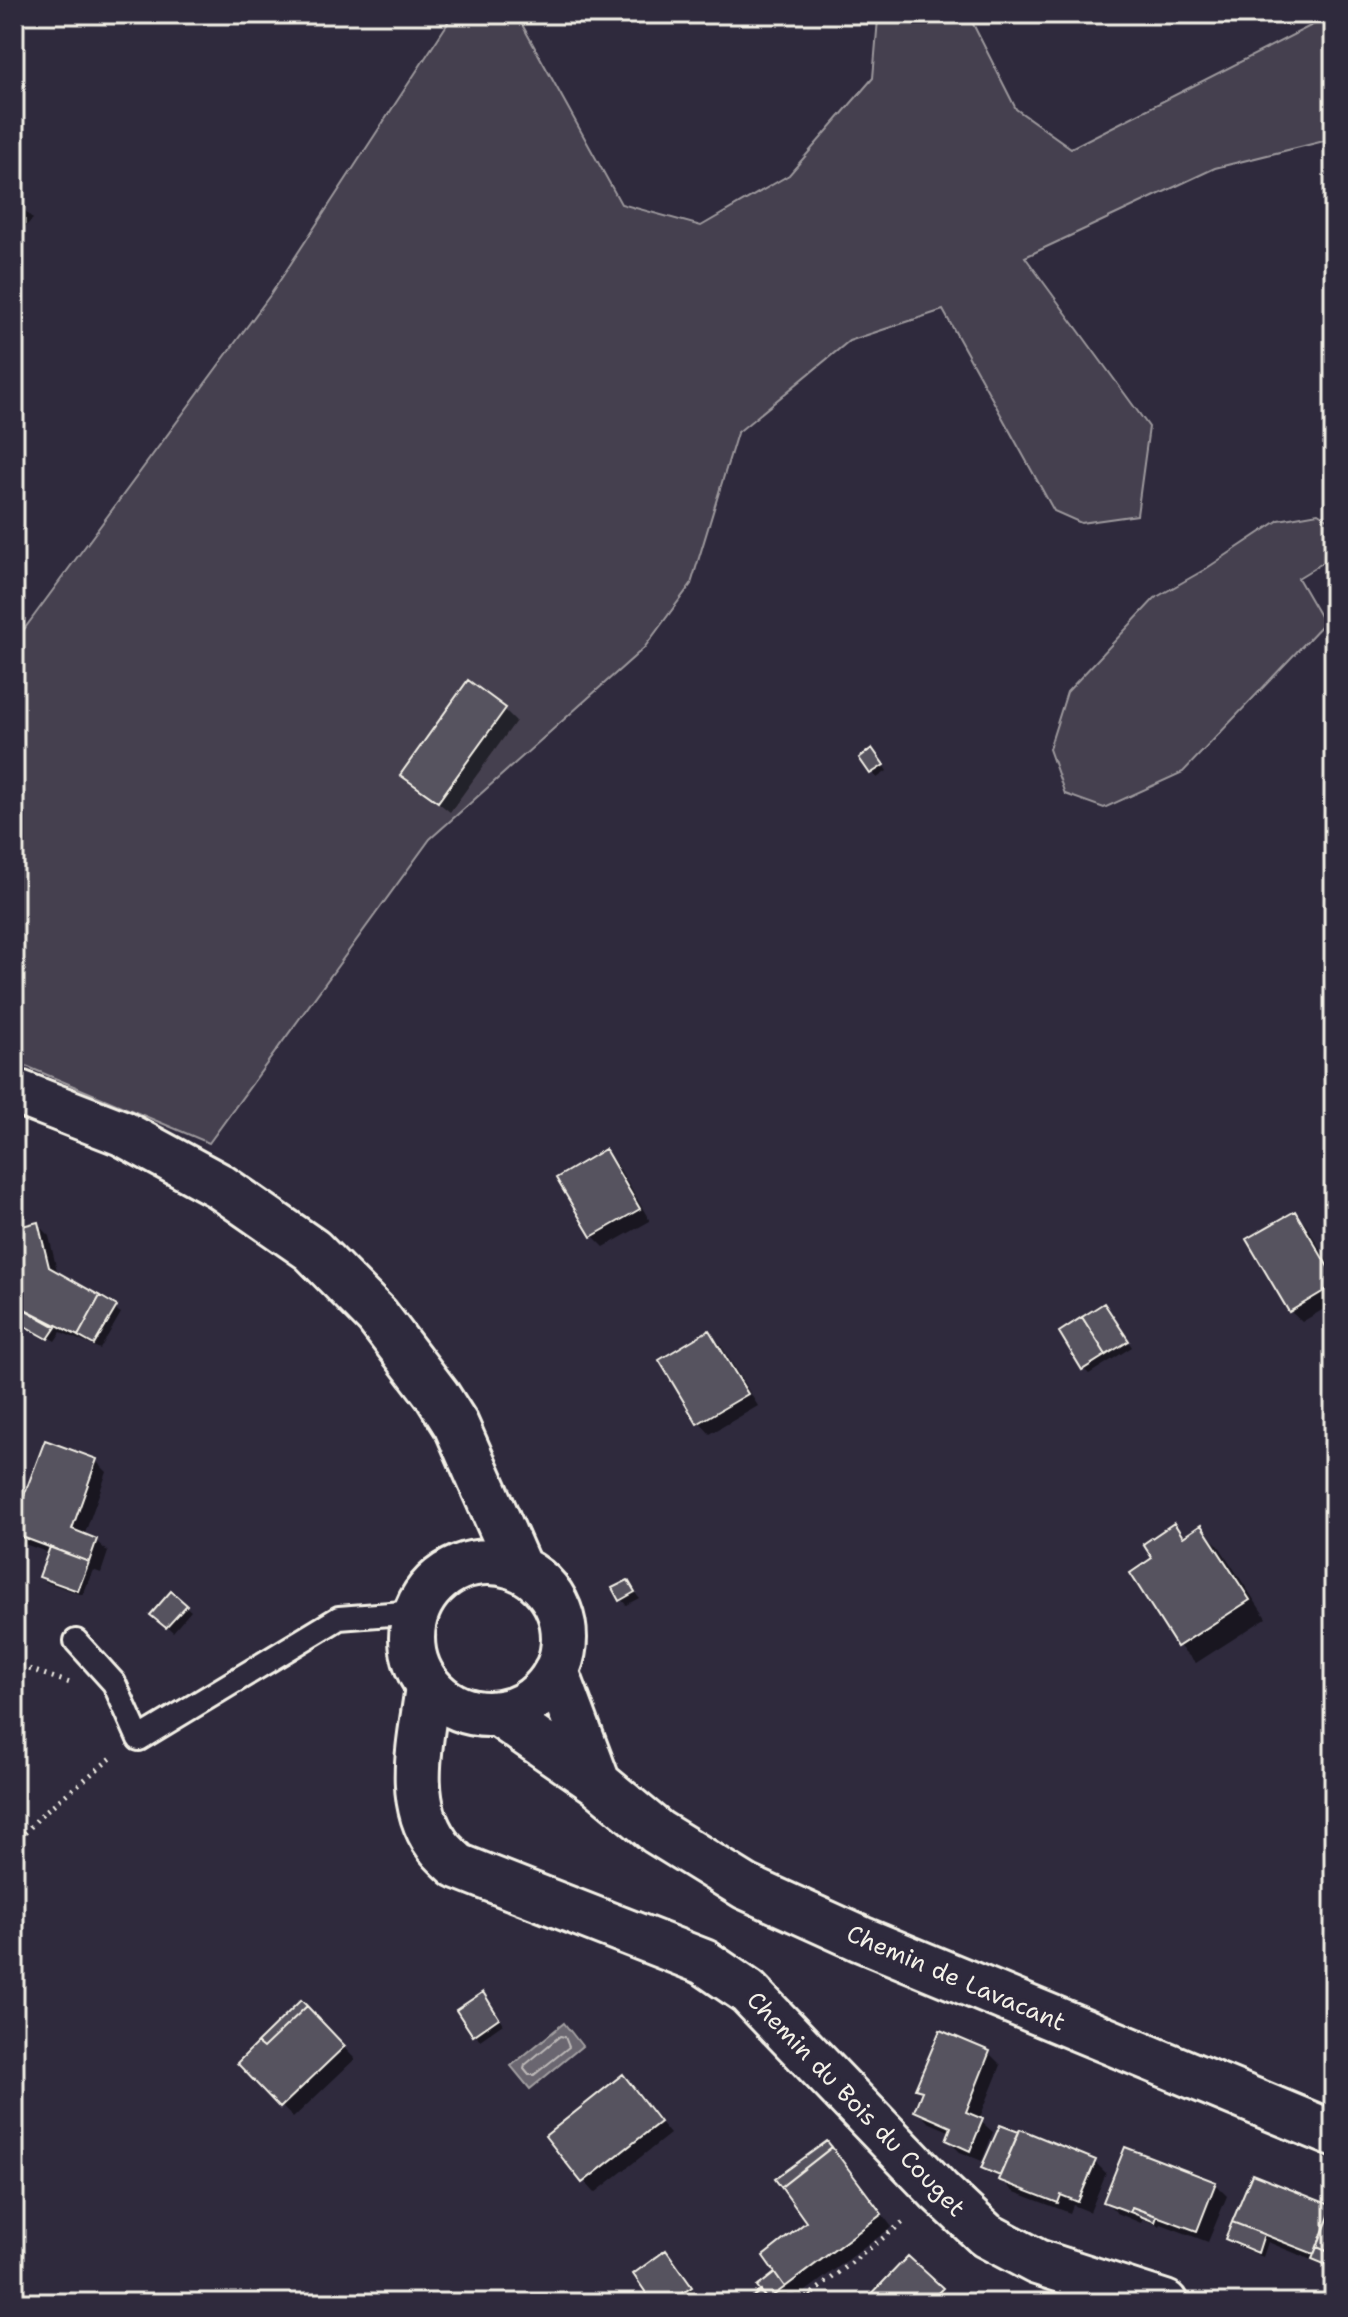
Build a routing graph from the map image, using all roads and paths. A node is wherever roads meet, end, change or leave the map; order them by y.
1 (14, 1091) edge
2 (486, 1490) junction
3 (519, 1568) junction
4 (448, 1572) junction
5 (416, 1612) junction
6 (76, 1641) dead end
7 (556, 1671) junction
8 (428, 1686) junction
9 (498, 1714) junction
10 (139, 1739) junction
11 (598, 1783) junction
12 (14, 1845) edge
13 (1334, 2134) edge
14 (914, 2214) dead end
15 (810, 2295) junction
16 (800, 2303) edge
17 (818, 2303) edge
18 (1165, 2303) edge

1 - 2 street
2 - 3 street
2 - 4 street
3 - 4 street
3 - 7 street
4 - 5 street
5 - 8 street
5 - 10 lane
6 - 10 lane
7 - 9 street
7 - 11 street, Chemin de Lavacant
8 - 9 street
8 - 18 street, Chemin du Bois du Couget
9 - 11 street, Chemin de Lavacant
10 - 12 path
11 - 13 street, Chemin de Lavacant
14 - 15 path
15 - 16 path
15 - 17 path

